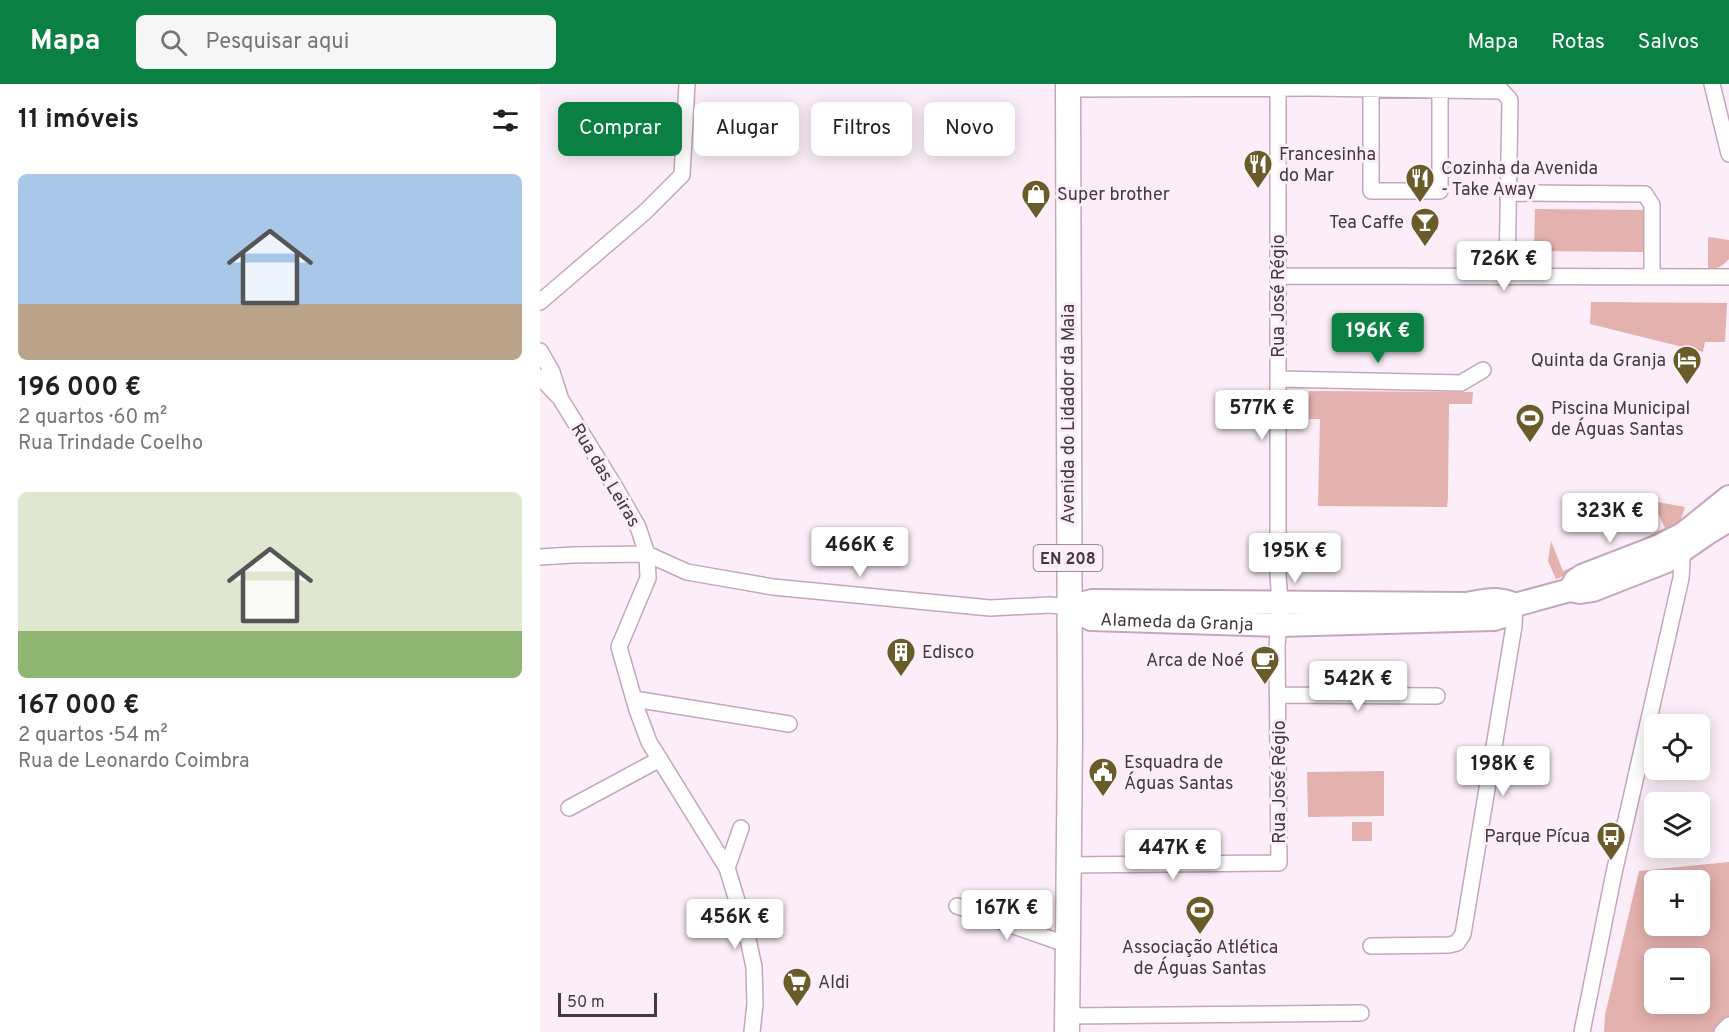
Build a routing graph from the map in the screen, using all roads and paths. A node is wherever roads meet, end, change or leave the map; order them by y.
1 (687, 84) edge
2 (1712, 84) edge
3 (1401, 86) edge
4 (1068, 87) edge
5 (1278, 89) junction
6 (1371, 89) junction
7 (1440, 90) junction
8 (1729, 154) edge
9 (1508, 193) junction
10 (1507, 275) junction
11 (1277, 276) junction
12 (1652, 276) junction
13 (1729, 277) edge
14 (540, 302) edge
15 (540, 351) edge
16 (1483, 370) dead end
17 (540, 377) edge
18 (1278, 379) junction
19 (560, 397) junction
20 (1729, 496) edge
21 (1729, 520) edge
22 (1683, 542) junction
23 (647, 554) junction
24 (540, 557) edge
25 (1515, 605) junction
26 (1069, 608) junction
27 (1280, 614) junction
28 (1279, 695) junction
29 (1437, 696) dead end
30 (634, 699) junction
31 (789, 724) dead end
32 (660, 759) junction
33 (569, 808) dead end
34 (709, 838) junction
35 (1067, 865) junction
36 (727, 868) junction
37 (957, 906) dead end
38 (1068, 945) junction
39 (1371, 946) dead end
40 (1361, 1013) dead end
41 (1067, 1024) edge
42 (1729, 1025) edge
43 (1584, 1031) edge
44 (752, 1032) edge
45 (1722, 1032) edge

1 - 14 street
2 - 8 street
3 - 6 street
3 - 7 street
4 - 5 street
4 - 26 main road, Avenida do Lidador da Maia / EN 208
5 - 6 street
5 - 11 street, Rua José Régio
6 - 7 street
7 - 9 street
9 - 10 street
9 - 12 street
10 - 11 street
10 - 12 street
11 - 18 street, Rua José Régio
12 - 13 street
15 - 19 street, Rua das Leiras
16 - 18 street
17 - 19 street, Rua das Leiras
18 - 27 street, Rua José Régio
19 - 23 street, Rua das Leiras
20 - 22 street, Alameda da Granja
21 - 22 street, Alameda da Granja
22 - 25 street, Alameda da Granja
22 - 43 street
23 - 24 street
23 - 26 street
23 - 30 street
25 - 27 street, Alameda da Granja
25 - 39 street
26 - 27 street, Alameda da Granja
26 - 35 main road, Avenida do Lidador da Maia / EN 208
27 - 28 street, Rua José Régio
28 - 29 street
28 - 35 street, Rua José Régio
30 - 31 street
30 - 32 street
32 - 33 street
32 - 34 street
34 - 36 street
34 - 36 street
35 - 38 main road, Avenida do Lidador da Maia / EN 208
36 - 44 street
37 - 38 street
38 - 41 main road, Avenida do Lidador da Maia / EN 208
40 - 41 street
42 - 45 street

